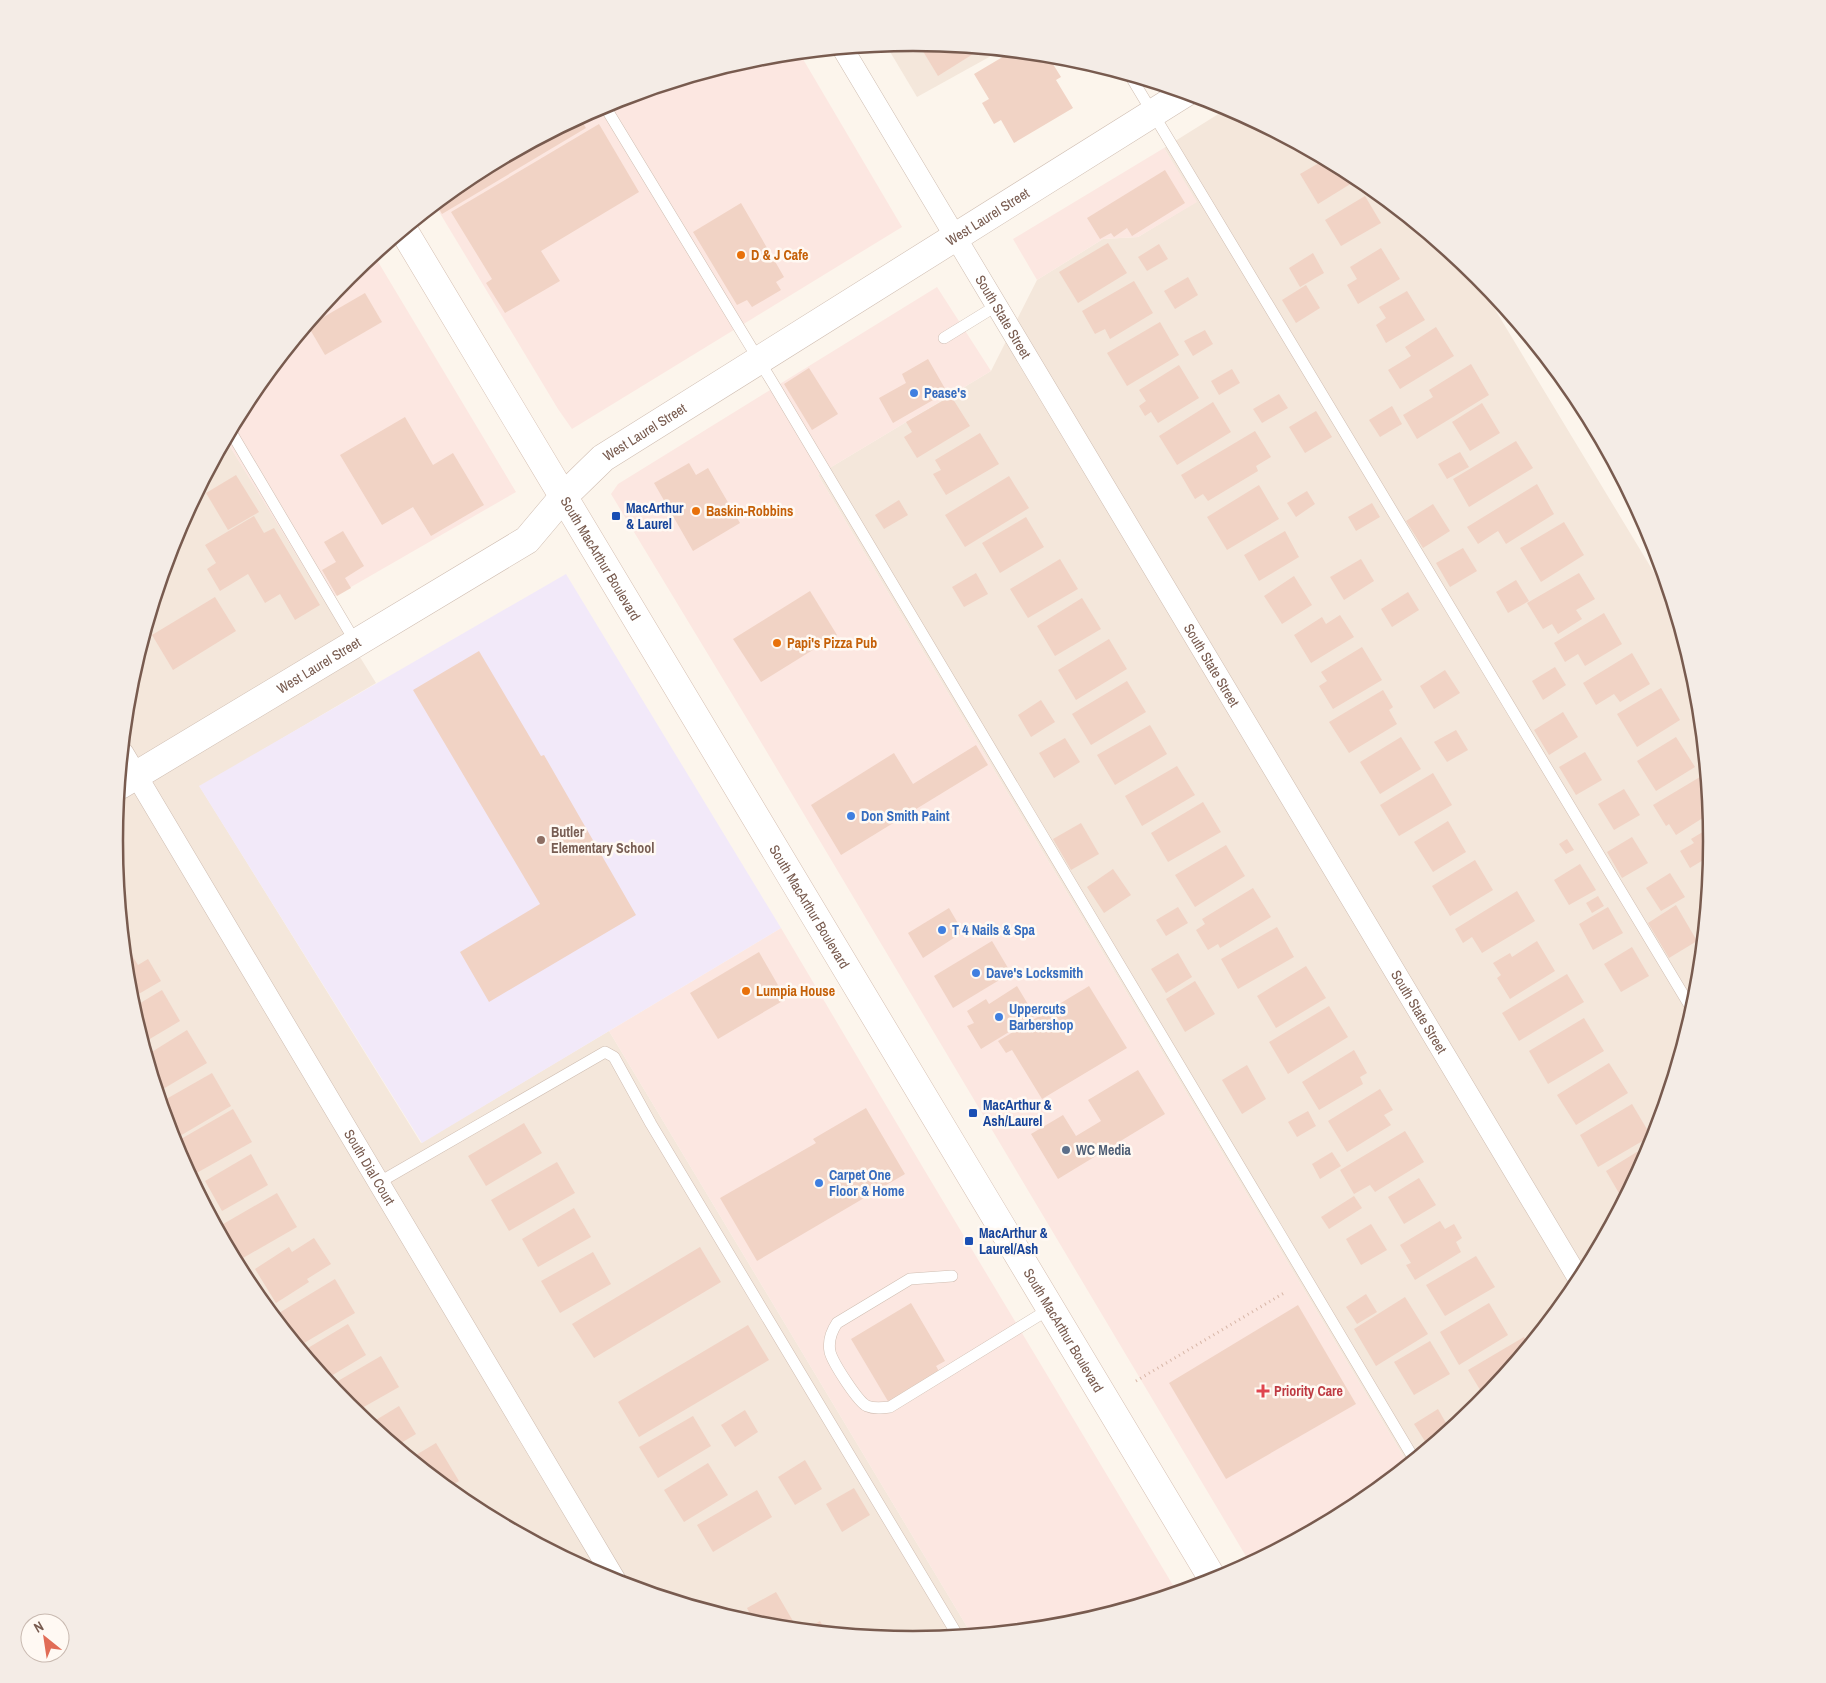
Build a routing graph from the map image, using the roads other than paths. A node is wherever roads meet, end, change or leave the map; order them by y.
1 (846, 54) edge
2 (1135, 83) edge
3 (1178, 97) edge
4 (608, 112) edge
5 (1153, 113) junction
6 (407, 235) edge
7 (954, 237) junction
8 (996, 306) junction
9 (944, 338) dead end
10 (758, 361) junction
11 (234, 438) edge
12 (564, 496) junction
13 (356, 643) junction
14 (126, 771) edge
15 (1687, 1002) edge
16 (378, 1183) junction
17 (1575, 1273) edge
18 (952, 1276) dead end
19 (1051, 1308) junction
20 (1411, 1454) edge
21 (610, 1572) edge
22 (1210, 1574) edge
23 (955, 1630) edge

1 - 7 street, South State Street
2 - 5 lane
3 - 5 main road, West Laurel Street
4 - 10 lane
5 - 7 main road, West Laurel Street
5 - 15 lane
6 - 12 main road, South MacArthur Boulevard
7 - 8 street, South State Street
7 - 10 main road, West Laurel Street
8 - 9 lane
8 - 17 street, South State Street
10 - 12 main road, West Laurel Street
10 - 20 lane
11 - 13 lane
12 - 13 main road, West Laurel Street
12 - 19 main road, South MacArthur Boulevard
13 - 14 main road, West Laurel Street
14 - 16 street, South Dial Court
16 - 21 street, South Dial Court
16 - 23 lane
18 - 19 lane
19 - 22 main road, South MacArthur Boulevard

